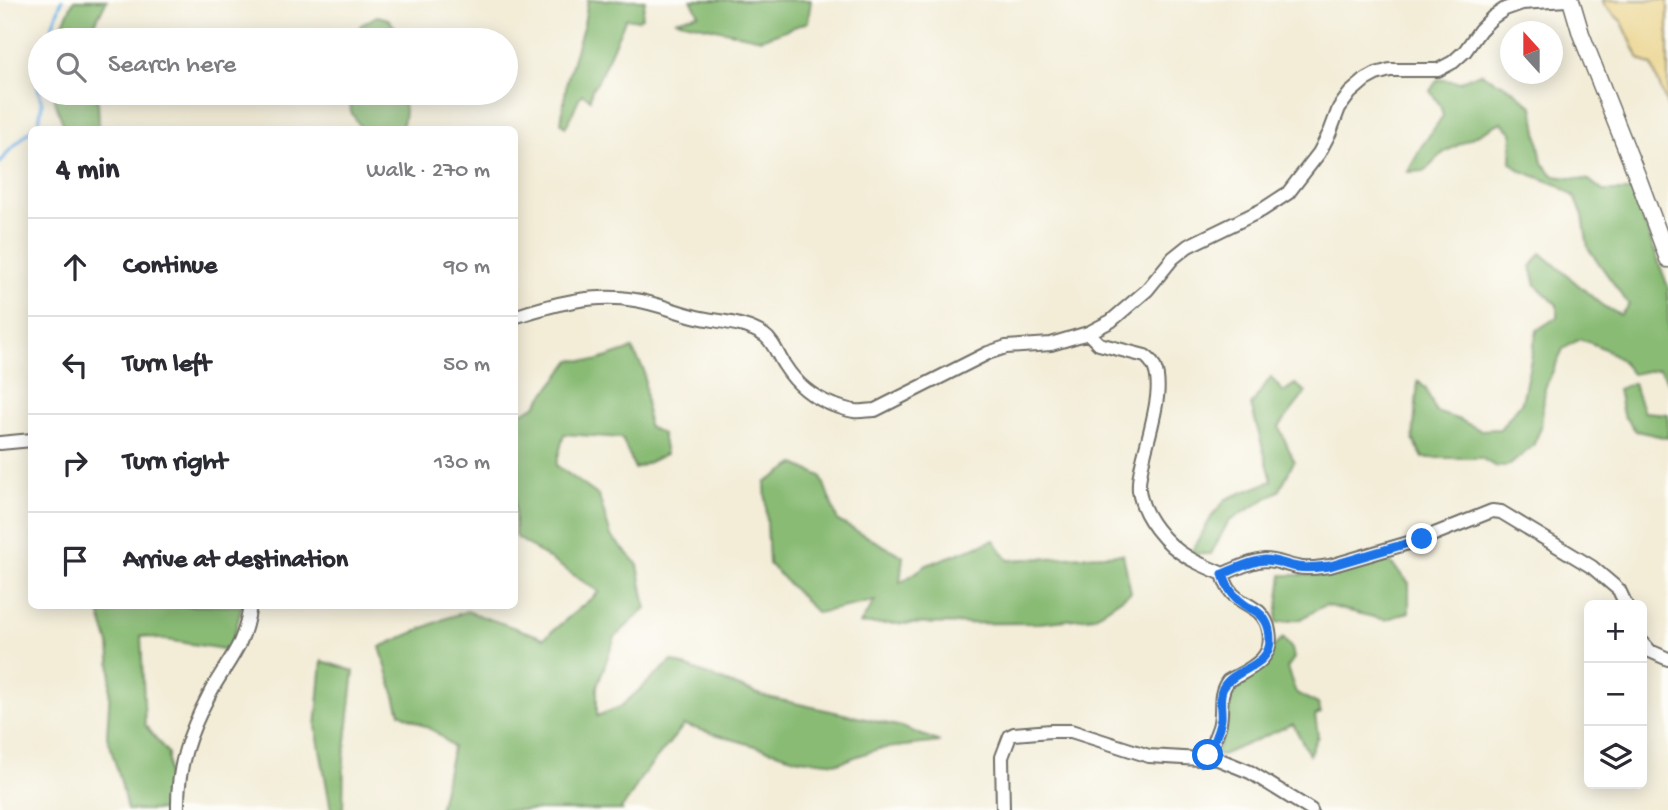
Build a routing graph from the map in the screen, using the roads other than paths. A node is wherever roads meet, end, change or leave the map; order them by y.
1 (1569, 0) edge
2 (1668, 259) edge
3 (518, 316) edge
4 (1088, 333) junction
5 (28, 440) edge
6 (0, 443) edge
7 (1223, 574) junction
8 (1624, 600) edge
9 (249, 609) edge
10 (1647, 648) edge
11 (1668, 659) edge
12 (1208, 755) junction
13 (178, 810) edge
14 (1003, 810) edge
15 (1311, 810) edge

1 - 2 main road
1 - 4 street
3 - 4 street
4 - 7 street
5 - 6 street
7 - 8 street
7 - 12 street
9 - 13 street
10 - 11 street
12 - 14 street
12 - 15 street

